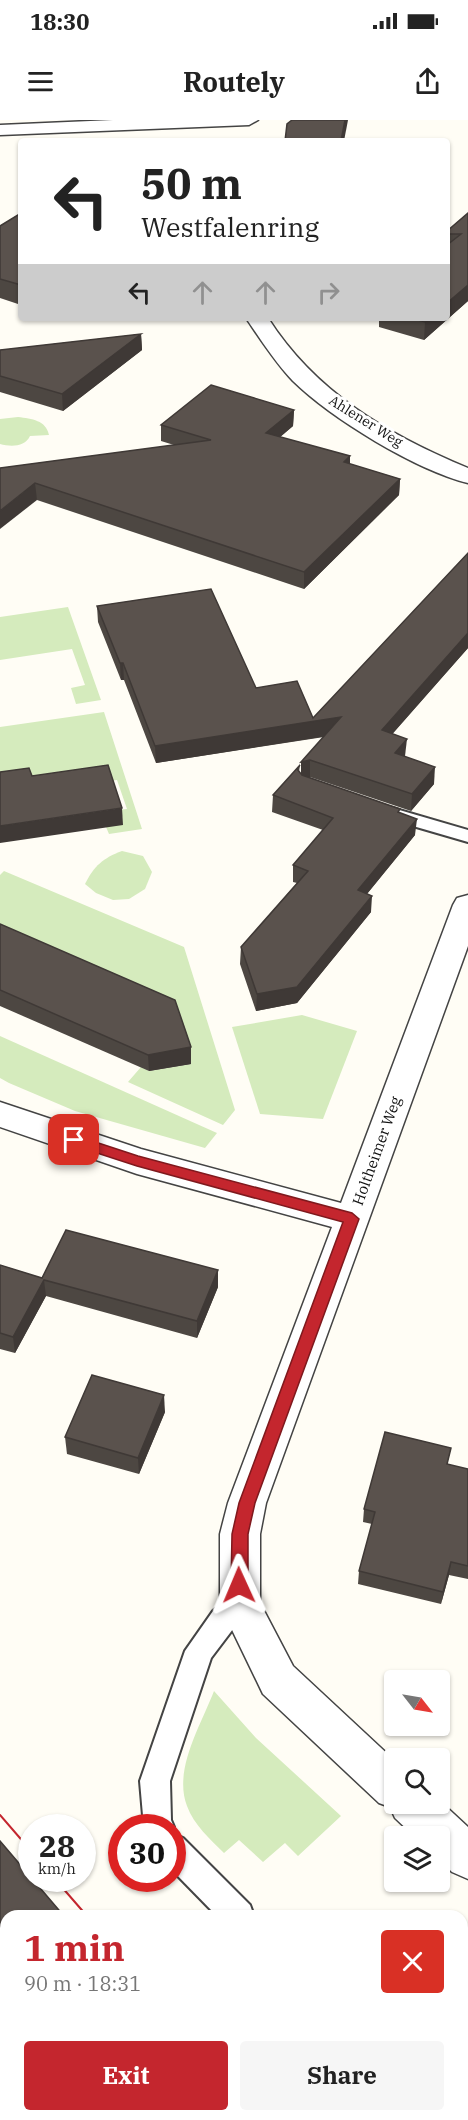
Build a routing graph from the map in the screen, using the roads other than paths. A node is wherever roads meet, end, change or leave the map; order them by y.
1 (249, 120) edge
2 (0, 130) edge
3 (244, 138) edge
4 (259, 321) edge
5 (468, 476) edge
6 (374, 808) edge
7 (468, 836) edge
8 (468, 905) edge
9 (0, 1114) edge
10 (352, 1219) junction
11 (231, 1612) junction
12 (384, 1779) edge
13 (156, 1814) edge
14 (422, 1814) edge
15 (468, 1857) edge
16 (186, 1862) edge
17 (233, 1910) edge

1 - 2 street
1 - 3 street
4 - 5 street, Ahlener Weg
6 - 7 lane
8 - 10 street, Holtheimer Weg
9 - 10 street
10 - 11 street, Holtheimer Weg
11 - 12 street
11 - 13 lane
14 - 15 street
16 - 17 lane

